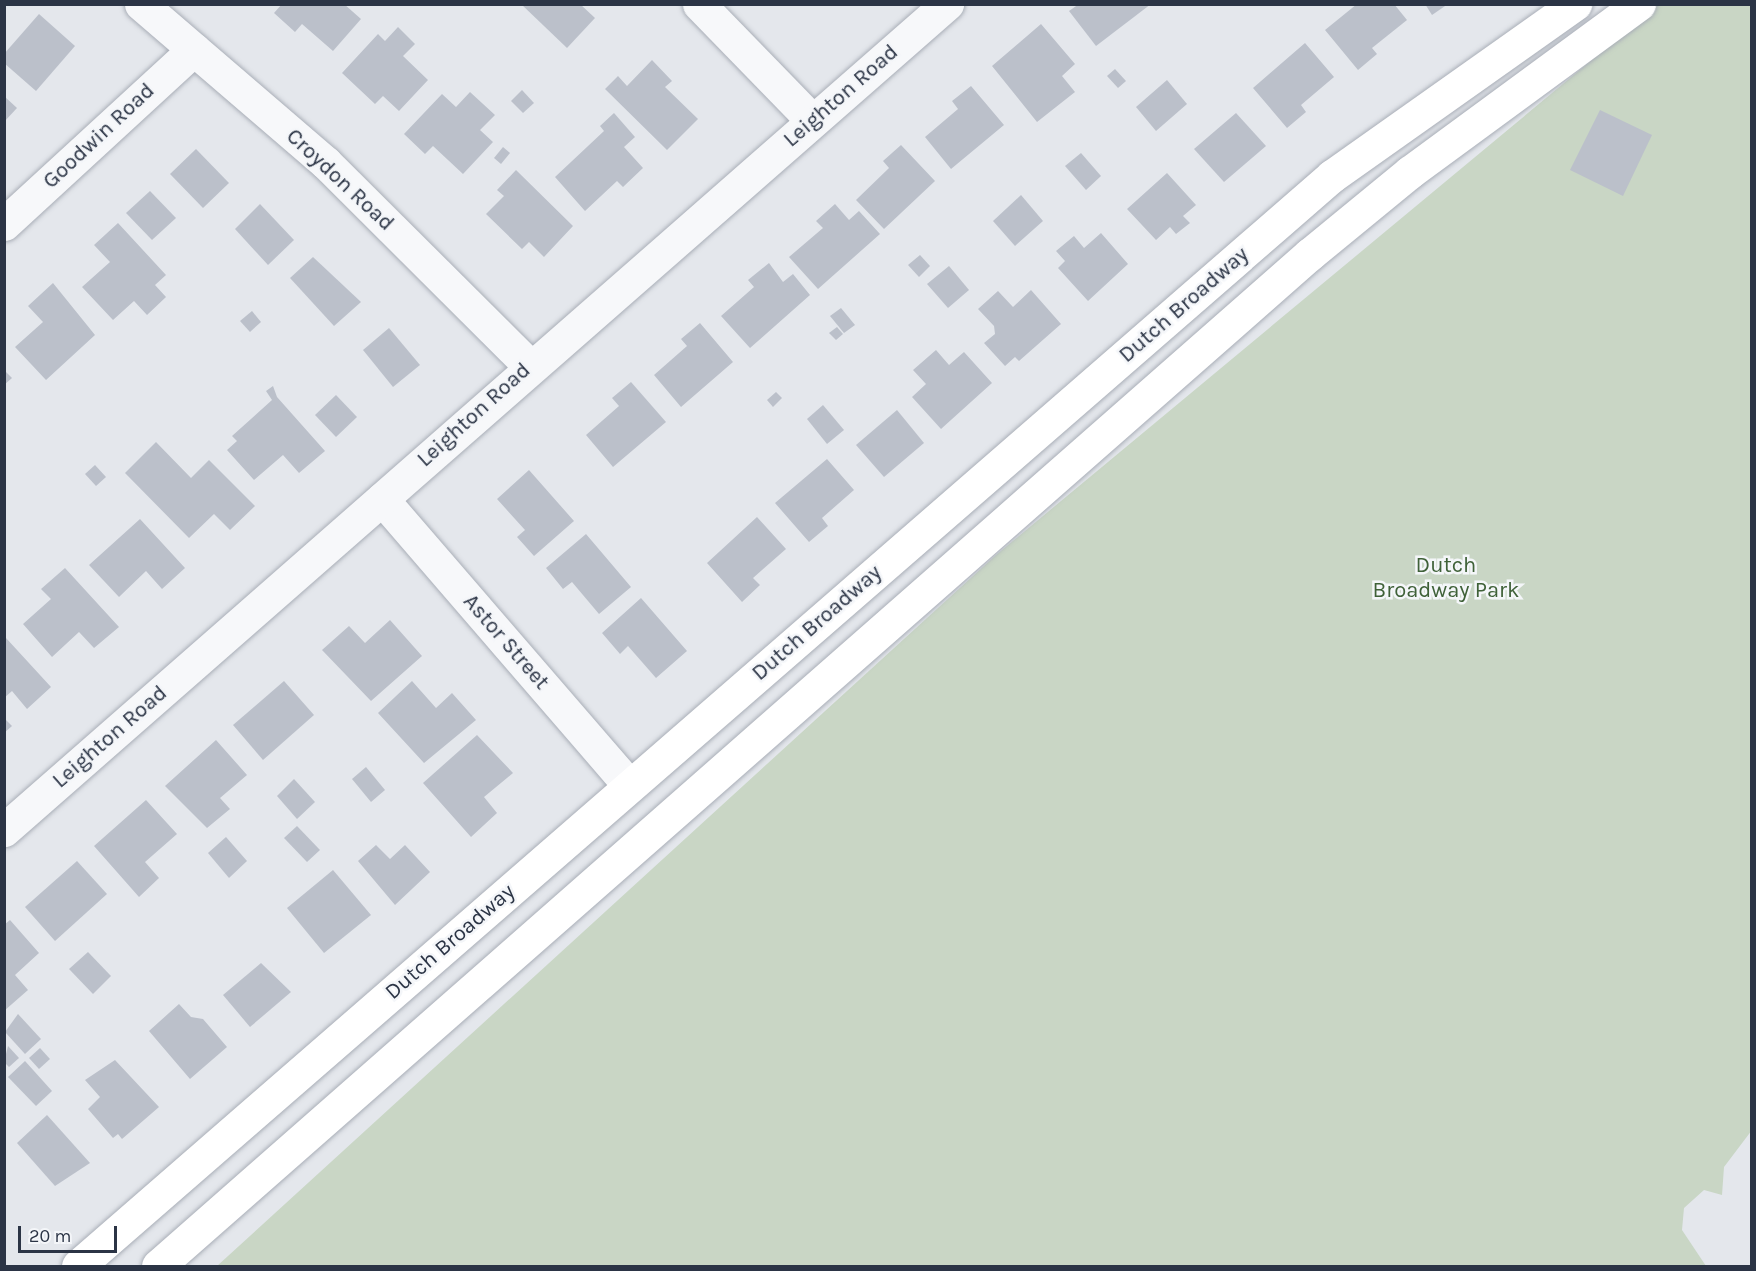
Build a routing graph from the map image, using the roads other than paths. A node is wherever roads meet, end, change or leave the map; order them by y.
1 (141, 4) edge
2 (699, 4) edge
3 (947, 4) edge
4 (1575, 4) edge
5 (1639, 4) edge
6 (194, 49) junction
7 (812, 120) junction
8 (4, 224) edge
9 (529, 365) junction
10 (1046, 426) junction
11 (1078, 455) junction
12 (382, 499) junction
13 (629, 785) junction
14 (662, 822) junction
15 (4, 830) edge
16 (78, 1266) edge
17 (158, 1266) edge

1 - 6 street, Croydon Road
2 - 7 street
3 - 7 street, Leighton Road
4 - 10 main road, Dutch Broadway
5 - 11 main road, Dutch Broadway
6 - 8 street, Goodwin Road
6 - 9 street, Croydon Road
7 - 9 street, Leighton Road
9 - 12 street, Leighton Road
10 - 11 main road
10 - 13 main road, Dutch Broadway
11 - 14 main road, Dutch Broadway
12 - 13 street, Astor Street
12 - 15 street, Leighton Road
13 - 14 main road
13 - 16 main road, Dutch Broadway
14 - 17 main road, Dutch Broadway

